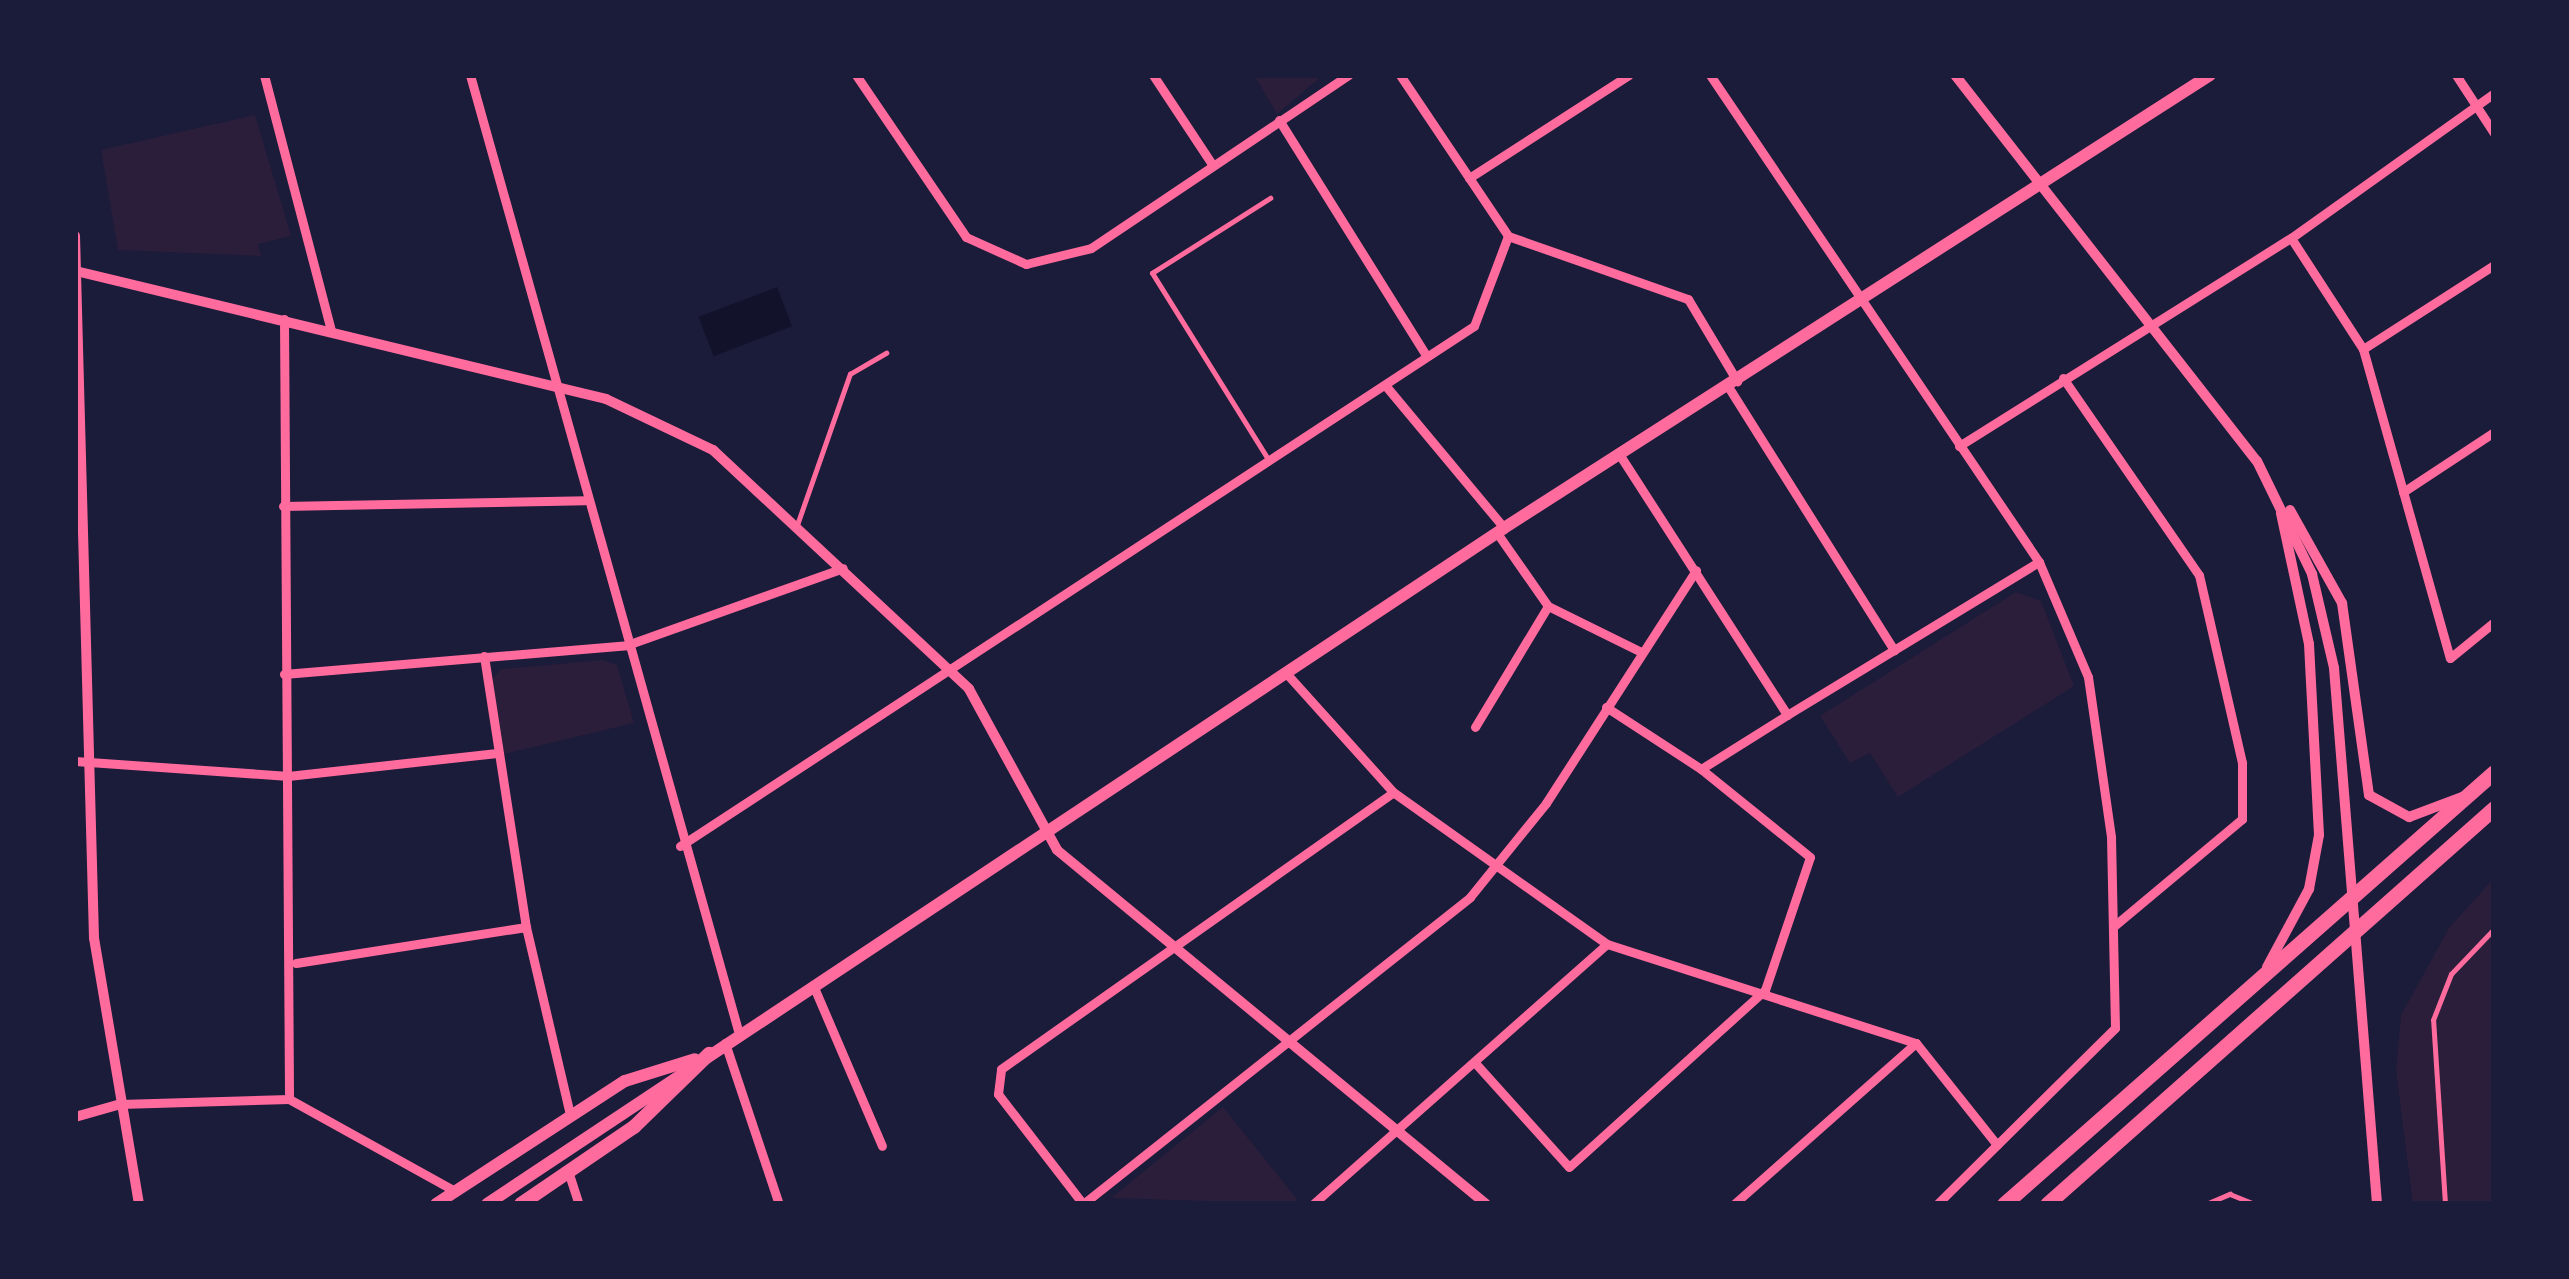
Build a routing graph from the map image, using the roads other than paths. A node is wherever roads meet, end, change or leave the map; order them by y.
1 (264, 75) edge
2 (470, 75) edge
3 (856, 75) edge
4 (1154, 75) edge
5 (1400, 75) edge
6 (1629, 75) edge
7 (1710, 75) edge
8 (1955, 75) edge
9 (2210, 75) edge
10 (2456, 75) edge
11 (1345, 76) edge
12 (2494, 93) edge
13 (2475, 104) junction
14 (1279, 120) junction
15 (2494, 133) edge
16 (1212, 164) junction
17 (1469, 178) junction
18 (2040, 187) junction
19 (1270, 198) dead end
20 (1508, 236) junction
21 (2291, 238) junction
22 (76, 244) edge
23 (2494, 265) edge
24 (80, 272) junction
25 (1860, 303) junction
26 (284, 319) junction
27 (2147, 321) junction
28 (332, 330) junction
29 (2363, 350) junction
30 (886, 353) dead end
31 (1426, 355) junction
32 (2063, 378) junction
33 (554, 385) junction
34 (1385, 386) junction
35 (1734, 386) junction
36 (2494, 432) edge
37 (80, 437) edge
38 (1959, 446) junction
39 (1621, 457) junction
40 (1269, 461) junction
41 (2403, 492) junction
42 (2277, 493) junction
43 (585, 500) junction
44 (283, 506) junction
45 (797, 525) junction
46 (1500, 531) junction
47 (2039, 562) junction
48 (843, 568) junction
49 (1696, 570) junction
50 (1548, 606) junction
51 (2494, 622) edge
52 (627, 645) junction
53 (1894, 650) junction
54 (1641, 652) junction
55 (484, 656) junction
56 (949, 670) junction
57 (1286, 673) junction
58 (284, 674) junction
59 (1606, 706) junction
60 (1787, 715) junction
61 (1475, 727) dead end
62 (495, 753) junction
63 (81, 762) edge
64 (1701, 769) junction
65 (2494, 772) edge
66 (288, 776) junction
67 (1393, 792) junction
68 (2466, 796) junction
69 (2494, 808) edge
70 (1044, 829) junction
71 (680, 846) junction
72 (1495, 869) junction
73 (526, 927) junction
74 (2113, 927) junction
75 (2494, 928) edge
76 (1607, 944) junction
77 (1169, 949) junction
78 (296, 963) junction
79 (2266, 968) junction
80 (813, 985) junction
81 (1765, 990) junction
82 (739, 1034) junction
83 (1284, 1040) junction
84 (725, 1043) junction
85 (1916, 1043) junction
86 (709, 1054) junction
87 (1477, 1066) junction
88 (290, 1099) junction
89 (117, 1105) junction
90 (570, 1114) junction
91 (75, 1117) edge
92 (1395, 1130) junction
93 (1997, 1144) junction
94 (882, 1146) dead end
95 (568, 1172) junction
96 (455, 1191) junction
97 (139, 1204) edge
98 (436, 1204) edge
99 (487, 1204) edge
100 (521, 1204) edge
101 (579, 1204) edge
102 (779, 1204) edge
103 (1083, 1204) edge
104 (1313, 1204) edge
105 (1486, 1204) edge
106 (1734, 1204) edge
107 (1937, 1204) edge
108 (2004, 1204) edge
109 (2047, 1204) edge
110 (2206, 1204) edge
111 (2254, 1204) edge
112 (2377, 1204) edge
113 (2445, 1204) edge

1 - 28 street
2 - 33 street
3 - 16 street
4 - 16 street
5 - 17 street
6 - 17 street
7 - 25 street
8 - 18 street
9 - 18 main road
10 - 13 street
11 - 14 street
12 - 13 street
13 - 15 street
13 - 21 street
14 - 16 street
14 - 31 street
17 - 20 street
18 - 25 main road
18 - 27 street
19 - 40 lane
20 - 31 street
20 - 35 street
21 - 27 street
21 - 29 street
22 - 24 street
23 - 29 street
24 - 26 street
24 - 37 street
25 - 35 main road
25 - 38 street
26 - 28 street
26 - 44 street
27 - 32 street
27 - 42 street
28 - 33 street
29 - 41 street
30 - 45 lane
31 - 34 street
32 - 38 street
32 - 74 street
33 - 43 street
33 - 45 street
34 - 40 street
34 - 46 street
35 - 39 main road
35 - 53 street
36 - 41 street
37 - 63 street
38 - 47 street
39 - 46 main road
39 - 49 street
40 - 56 street
41 - 51 street
42 - 68 street
42 - 79 street
42 - 112 street
43 - 44 street
43 - 52 street
44 - 58 street
45 - 48 street
46 - 50 street
46 - 57 main road
47 - 53 street
47 - 74 street
48 - 52 street
48 - 56 street
49 - 54 street
49 - 60 street
50 - 54 street
50 - 61 street
52 - 55 street
52 - 71 street
53 - 60 street
54 - 59 street
55 - 58 street
55 - 62 street
56 - 70 street
56 - 71 street
57 - 67 street
57 - 70 main road
58 - 66 street
59 - 64 street
59 - 72 street
60 - 64 street
62 - 66 street
62 - 73 street
63 - 66 street
63 - 89 street
64 - 81 street
65 - 68 highway
66 - 78 street
67 - 72 street
67 - 77 street
68 - 79 highway
69 - 109 highway
70 - 77 street
70 - 80 main road
71 - 82 street
72 - 76 street
72 - 83 street
73 - 78 street
73 - 90 street
74 - 93 street
75 - 113 lane
76 - 81 street
76 - 87 street
77 - 83 street
77 - 103 street
78 - 88 street
79 - 108 highway
80 - 82 main road
80 - 94 street
81 - 85 street
81 - 87 street
82 - 84 main road
83 - 92 street
83 - 103 street
84 - 86 main road
84 - 102 street
85 - 93 street
85 - 106 street
86 - 90 main road
86 - 95 main road
86 - 99 main road
87 - 92 street
88 - 89 street
88 - 96 street
89 - 91 street
89 - 97 street
90 - 96 main road
92 - 104 street
92 - 105 street
93 - 107 street
95 - 100 main road
95 - 101 street
96 - 98 main road
110 - 111 lane

